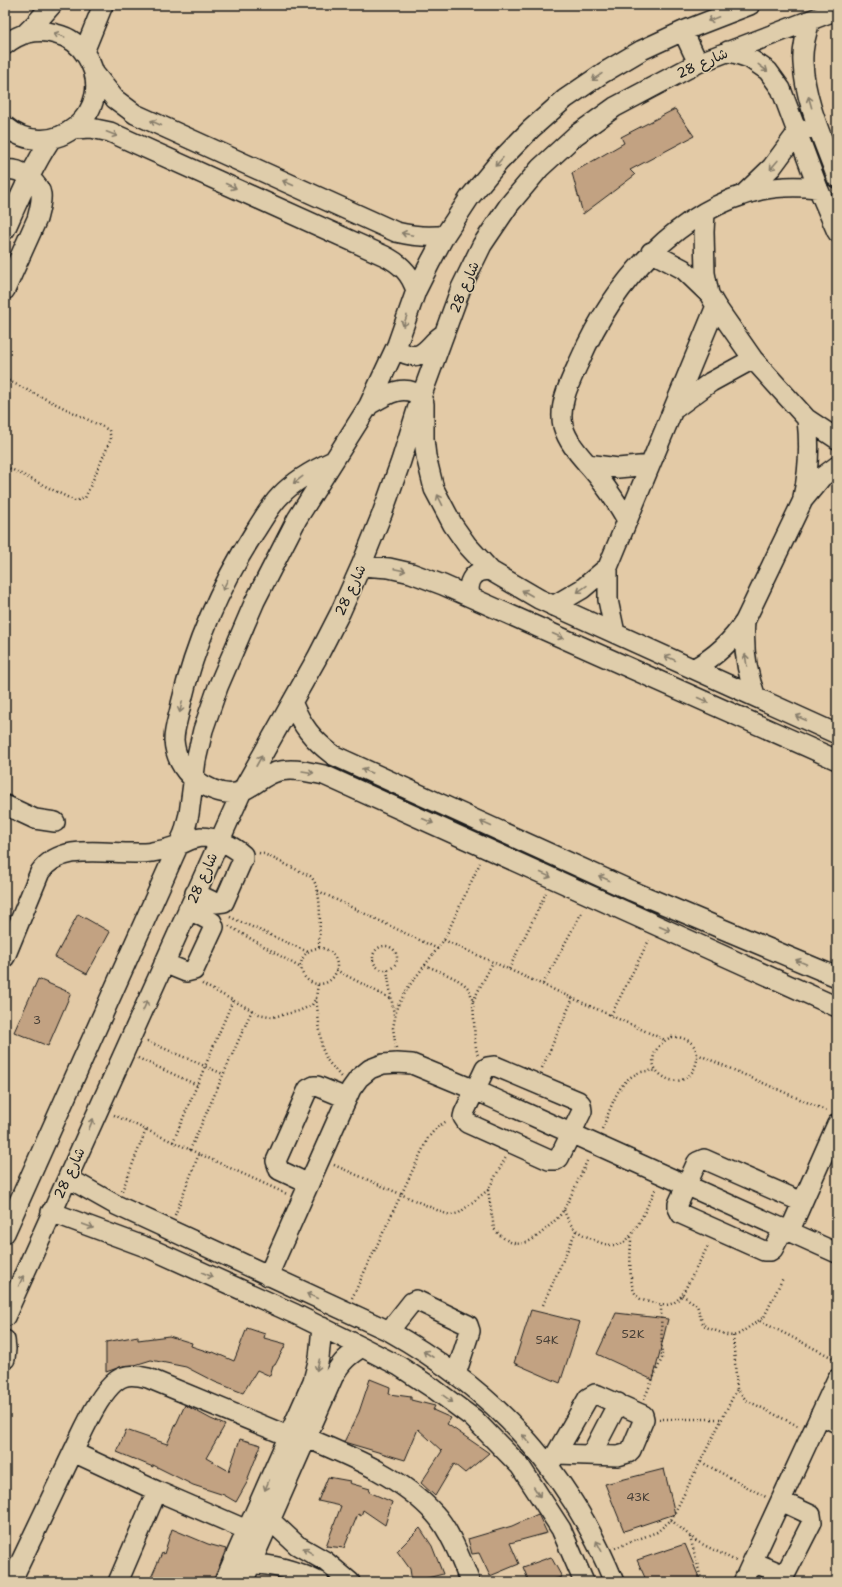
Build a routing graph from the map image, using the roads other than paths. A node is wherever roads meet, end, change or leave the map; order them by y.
1 (52, 5) edge
2 (103, 5) edge
3 (750, 5) edge
4 (837, 10) edge
5 (810, 21) junction
6 (684, 31) junction
7 (24, 34) junction
8 (5, 44) edge
9 (728, 51) junction
10 (84, 52) junction
11 (698, 63) junction
12 (95, 74) junction
13 (5, 126) edge
14 (817, 126) junction
15 (74, 129) junction
16 (797, 133) junction
17 (181, 135) junction
18 (51, 139) junction
19 (170, 159) junction
20 (5, 171) edge
21 (28, 178) junction
22 (837, 178) edge
23 (818, 188) junction
24 (743, 194) junction
25 (706, 212) junction
26 (373, 222) junction
27 (5, 230) edge
28 (837, 232) edge
29 (445, 235) junction
30 (362, 245) junction
31 (651, 252) junction
32 (5, 290) edge
33 (416, 291) junction
34 (713, 300) junction
35 (445, 334) junction
36 (397, 345) junction
37 (753, 359) junction
38 (421, 397) junction
39 (369, 405) junction
40 (672, 411) junction
41 (807, 419) junction
42 (837, 439) edge
43 (333, 461) junction
44 (587, 464) junction
45 (650, 465) junction
46 (837, 466) edge
47 (802, 500) junction
48 (627, 520) junction
49 (361, 566) junction
50 (608, 567) junction
51 (491, 571) junction
52 (472, 597) junction
53 (553, 606) junction
54 (745, 621) junction
55 (615, 632) junction
56 (693, 669) junction
57 (756, 697) junction
58 (292, 702) junction
59 (832, 727) edge
60 (837, 760) edge
61 (348, 762) junction
62 (194, 779) junction
63 (338, 781) junction
64 (242, 791) junction
65 (5, 805) edge
66 (55, 822) dead end
67 (219, 841) junction
68 (178, 846) junction
69 (632, 891) junction
70 (192, 901) junction
71 (623, 910) junction
72 (5, 957) edge
73 (164, 964) junction
74 (837, 977) edge
75 (837, 1007) edge
76 (475, 1090) junction
77 (348, 1094) junction
78 (834, 1118) edge
79 (571, 1133) junction
80 (68, 1178) junction
81 (687, 1185) junction
82 (305, 1192) junction
83 (802, 1202) junction
84 (51, 1212) junction
85 (165, 1228) junction
86 (787, 1229) junction
87 (5, 1233) edge
88 (151, 1250) junction
89 (837, 1252) edge
90 (268, 1276) junction
91 (5, 1317) edge
92 (322, 1327) junction
93 (389, 1331) junction
94 (5, 1340) edge
95 (362, 1347) junction
96 (5, 1359) edge
97 (456, 1374) junction
98 (837, 1379) edge
99 (618, 1403) junction
100 (829, 1419) edge
101 (288, 1436) junction
102 (307, 1438) junction
103 (73, 1452) junction
104 (591, 1455) junction
105 (553, 1460) junction
106 (157, 1491) junction
107 (781, 1502) junction
108 (270, 1520) junction
109 (247, 1530) junction
110 (251, 1564) junction
111 (751, 1574) edge
112 (328, 1575) edge
113 (11, 1582) edge
114 (118, 1582) edge
115 (224, 1582) edge
116 (243, 1582) edge
117 (319, 1582) edge
118 (350, 1582) edge
119 (470, 1582) edge
120 (584, 1582) edge
121 (614, 1582) edge

1 - 7 street
2 - 10 street
3 -> 6 street
4 - 5 street, شارع 28
5 - 9 street, شارع 28
14 -> 5 street
6 - 11 street
6 -> 29 street
7 - 8 street
10 -> 7 street
9 - 11 street, شارع 28
9 -> 16 street
10 - 12 street
11 - 35 street, شارع 28
12 - 15 street
17 -> 12 street
13 - 18 street
14 - 16 street
14 - 22 street
15 - 18 street
15 -> 19 street
16 - 23 street
16 -> 24 street
17 - 19 street
26 -> 17 street
18 - 21 street
19 -> 30 street
20 - 21 street
21 - 27 street
21 - 32 street
23 - 24 street
23 - 28 street
24 - 25 street
25 - 31 street
25 - 34 street
29 -> 26 street
26 - 30 street
29 - 33 street
30 - 33 street
31 - 34 street
31 - 44 street
33 -> 36 street
34 - 37 street
34 - 40 street
35 - 36 street
35 - 38 street, شارع 28
36 - 39 street
37 - 40 street
37 - 41 street
38 - 39 street
38 - 49 street, شارع 28
51 -> 38 street
39 - 43 street
40 - 45 street
41 - 42 street
41 - 47 street
43 - 62 street
43 -> 62 street
44 - 45 street
44 - 48 street
45 - 48 street
46 - 47 street
47 - 54 street
48 - 50 street
49 -> 52 street
49 - 58 street, شارع 28
50 -> 53 street
50 - 55 street
51 - 52 street
53 -> 51 street
52 -> 60 street
53 - 55 street
54 - 56 street
57 -> 54 street
56 -> 55 street
56 - 57 street
59 -> 57 street
58 - 61 street
64 -> 58 street, شارع 28
61 - 63 street
69 -> 61 street
62 - 64 street
62 - 68 street
64 -> 63 street
63 -> 71 street
64 - 67 street, شارع 28
65 - 66 street
67 - 68 street
67 - 70 street, شارع 28
67 - 70 street
68 - 72 street
68 - 87 street
69 - 71 street
74 -> 69 street
70 - 73 street, شارع 28
70 - 73 street
71 -> 75 street
80 -> 73 street, شارع 28
76 - 77 street
76 - 79 street
76 - 79 street
76 - 79 street
77 - 82 street
77 - 82 street
78 - 83 street
79 - 81 street
80 - 84 street, شارع 28
80 - 85 street
81 - 83 street
81 - 86 street
81 - 86 street
82 - 90 street
83 - 86 street
84 -> 88 street
91 -> 84 street, شارع 28
85 - 88 street
85 - 90 street
86 - 89 street
88 -> 92 street
93 -> 90 street
92 - 95 street
92 -> 101 street
97 -> 93 street
93 - 97 street
94 - 96 street
95 - 102 street
95 -> 120 street
105 -> 97 street
98 - 100 street
99 - 104 street
99 - 104 street
99 - 105 street
100 - 107 street
101 - 103 street
101 -> 109 street
102 - 108 street
102 - 119 street
103 - 106 street
103 - 113 street
104 - 105 street
121 -> 105 street
106 - 109 street
106 - 114 street
107 - 111 street
107 - 111 street
108 - 110 street
112 -> 108 street
109 - 115 street
110 - 116 street
110 - 117 street
112 - 118 street

